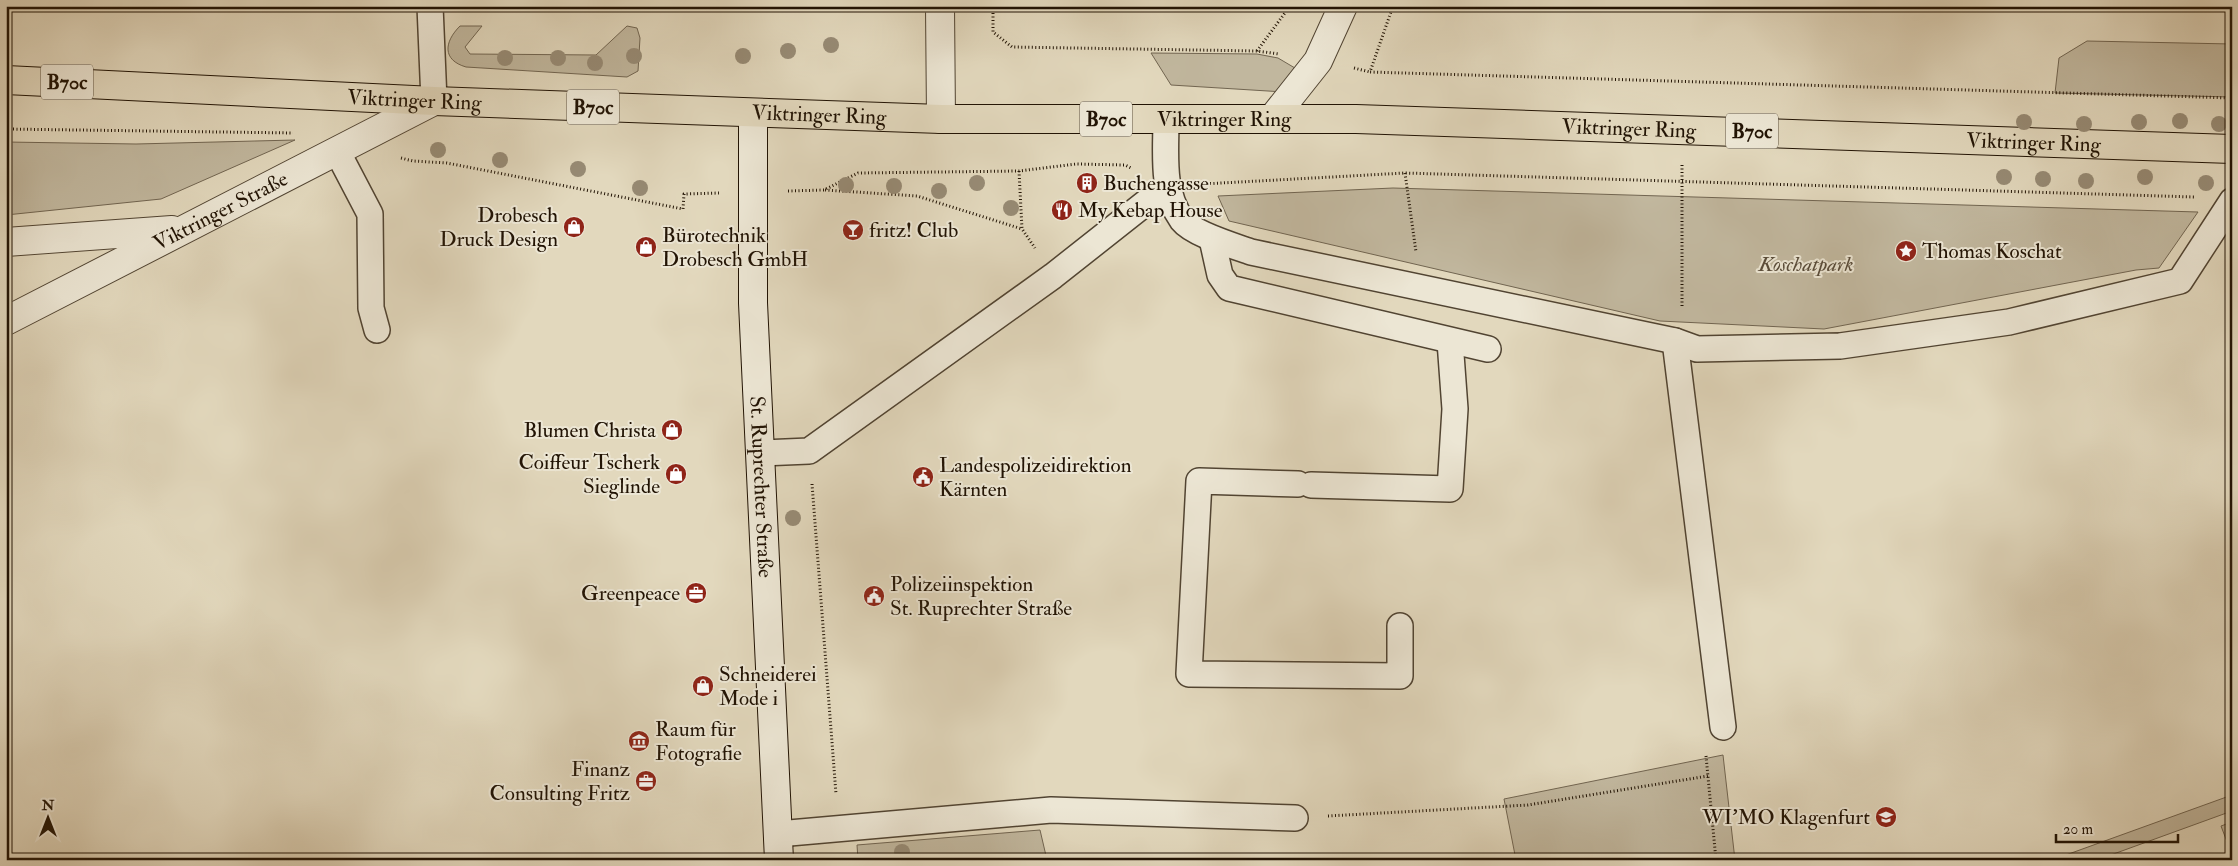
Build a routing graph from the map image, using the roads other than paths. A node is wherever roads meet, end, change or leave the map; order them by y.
1 (430, 6) edge
2 (940, 6) edge
3 (1343, 6) edge
4 (6, 80) edge
5 (434, 101) junction
6 (753, 113) junction
7 (941, 119) junction
8 (1166, 120) junction
9 (1272, 120) junction
10 (343, 148) junction
11 (2232, 149) edge
12 (1167, 186) junction
13 (2232, 201) edge
14 (183, 229) junction
15 (1212, 239) junction
16 (6, 242) edge
17 (6, 321) edge
18 (377, 330) dead end
19 (1450, 341) junction
20 (1675, 341) junction
21 (1488, 350) dead end
22 (760, 453) junction
23 (1400, 626) dead end
24 (1723, 727) dead end
25 (1295, 818) road end
26 (779, 847) edge

1 - 5 lane
2 - 7 street
3 - 9 street
4 - 5 main road, Viktringer Ring / B70c
5 - 6 main road, Viktringer Ring / B70c
5 - 10 street, Viktringer Straße
6 - 7 main road, Viktringer Ring / B70c
6 - 22 street, St. Ruprechter Straße
7 - 8 main road, Viktringer Ring / B70c
8 - 9 main road, Viktringer Ring / B70c
8 - 12 lane
9 - 11 main road, Viktringer Ring / B70c
10 - 14 street, Viktringer Straße
10 - 18 lane
12 - 15 lane
12 - 22 lane
13 - 20 lane
14 - 16 street
14 - 17 street, Viktringer Straße
15 - 19 lane
15 - 20 lane
19 - 21 lane
19 - 23 lane
20 - 24 lane
22 - 26 street, St. Ruprechter Straße
25 - 26 lane

